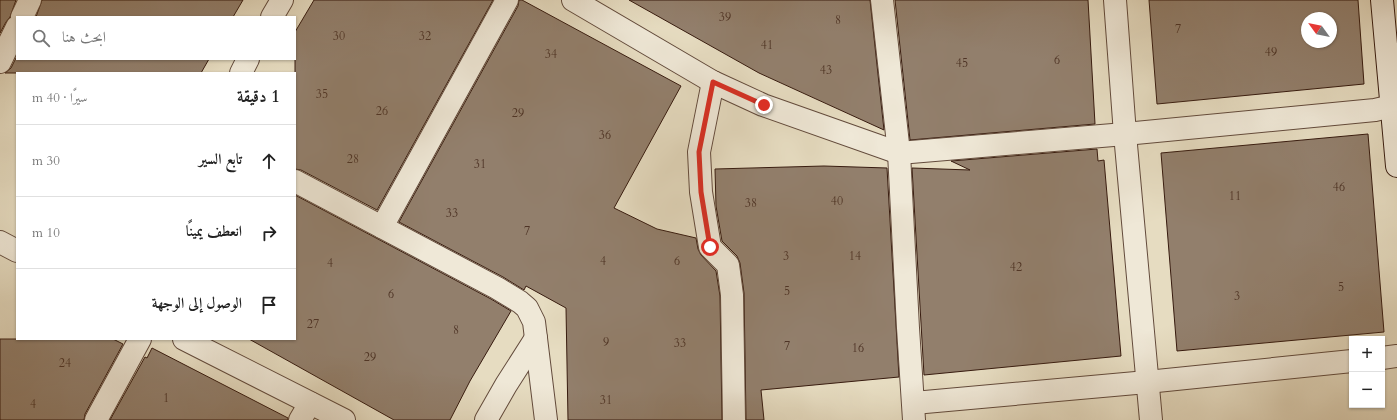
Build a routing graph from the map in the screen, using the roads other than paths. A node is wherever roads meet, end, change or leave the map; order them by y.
1 (30, 0) edge
2 (282, 0) edge
3 (507, 0) edge
4 (573, 0) edge
5 (882, 0) edge
6 (1115, 0) edge
7 (1382, 0) edge
8 (22, 16) edge
9 (273, 16) edge
10 (16, 29) edge
11 (247, 60) edge
12 (0, 62) edge
13 (241, 72) edge
14 (1393, 77) edge
15 (713, 82) junction
16 (1392, 106) junction
17 (1125, 134) junction
18 (899, 154) junction
19 (1397, 166) edge
20 (296, 182) edge
21 (382, 227) junction
22 (0, 242) edge
23 (16, 250) edge
24 (536, 338) junction
25 (139, 340) edge
26 (186, 340) edge
27 (1397, 356) edge
28 (1385, 358) edge
29 (1349, 361) edge
30 (1147, 382) junction
31 (305, 411) edge
32 (914, 412) edge
33 (96, 420) edge
34 (344, 420) edge
35 (486, 420) edge
36 (546, 420) edge
37 (734, 420) edge
38 (1151, 420) edge

1 - 8 street
2 - 9 street
3 - 21 street
4 - 15 street
5 - 18 street
6 - 17 street
7 - 14 street
10 - 12 street
11 - 13 street
14 - 16 street
15 - 18 street
15 - 37 street
16 - 17 street
16 - 19 street
17 - 18 street
17 - 30 street
18 - 32 street
20 - 21 street
21 - 24 street
22 - 23 street
24 - 35 street
24 - 36 street
25 - 33 street
26 - 31 street
27 - 28 street
29 - 30 street
30 - 32 street
30 - 38 street
31 - 34 street

